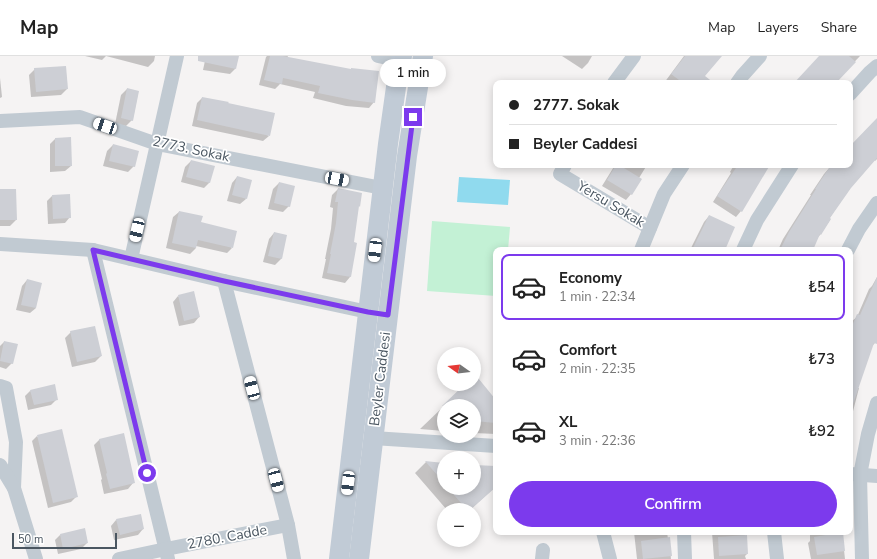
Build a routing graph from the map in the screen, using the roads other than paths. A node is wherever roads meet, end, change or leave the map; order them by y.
1 (177, 56) edge
2 (378, 56) edge
3 (423, 56) edge
4 (634, 56) edge
5 (760, 56) edge
6 (401, 59) edge
7 (877, 66) edge
8 (616, 80) edge
9 (739, 80) edge
10 (853, 91) edge
11 (0, 121) edge
12 (157, 144) junction
13 (563, 168) edge
14 (682, 168) edge
15 (790, 168) edge
16 (382, 188) junction
17 (877, 203) edge
18 (650, 228) junction
19 (0, 244) edge
20 (642, 247) edge
21 (744, 247) edge
22 (850, 247) edge
23 (93, 250) junction
24 (130, 259) junction
25 (224, 281) junction
26 (368, 312) junction
27 (388, 315) junction
28 (0, 386) edge
29 (877, 403) edge
30 (353, 437) junction
31 (373, 438) junction
32 (493, 446) edge
33 (0, 465) edge
34 (855, 474) edge
35 (877, 476) edge
36 (14, 488) junction
37 (288, 525) junction
38 (604, 535) edge
39 (684, 535) edge
40 (774, 535) edge
41 (167, 554) edge
42 (36, 559) edge
43 (119, 559) edge
44 (294, 559) edge
45 (339, 559) edge
46 (359, 559) edge
47 (610, 559) edge
48 (685, 559) edge
49 (777, 559) edge
50 (862, 559) edge

1 - 12 street
2 - 6 street
3 - 27 main road, Beyler Caddesi
4 - 8 street
5 - 9 street
6 - 16 main road, Beyler Caddesi
7 - 10 street
11 - 12 street, 2773. Sokak
12 - 16 street, 2773. Sokak
12 - 24 street
13 - 18 street, Yersu Sokak
14 - 18 street
15 - 21 street
16 - 26 main road, Beyler Caddesi
17 - 22 street
18 - 20 street
19 - 23 street
23 - 24 street
23 - 41 street
24 - 25 street
25 - 26 street
25 - 37 street
26 - 27 main road
26 - 30 main road, Beyler Caddesi
27 - 31 main road, Beyler Caddesi
28 - 36 street
29 - 34 street
30 - 31 main road
30 - 45 main road, Beyler Caddesi
31 - 32 street
31 - 46 main road, Beyler Caddesi
33 - 36 street
34 - 35 street
34 - 50 street
36 - 42 street
37 - 41 street, 2780. Cadde
37 - 44 street
38 - 47 street
39 - 48 street
40 - 49 street
41 - 43 street, 2780. Cadde

